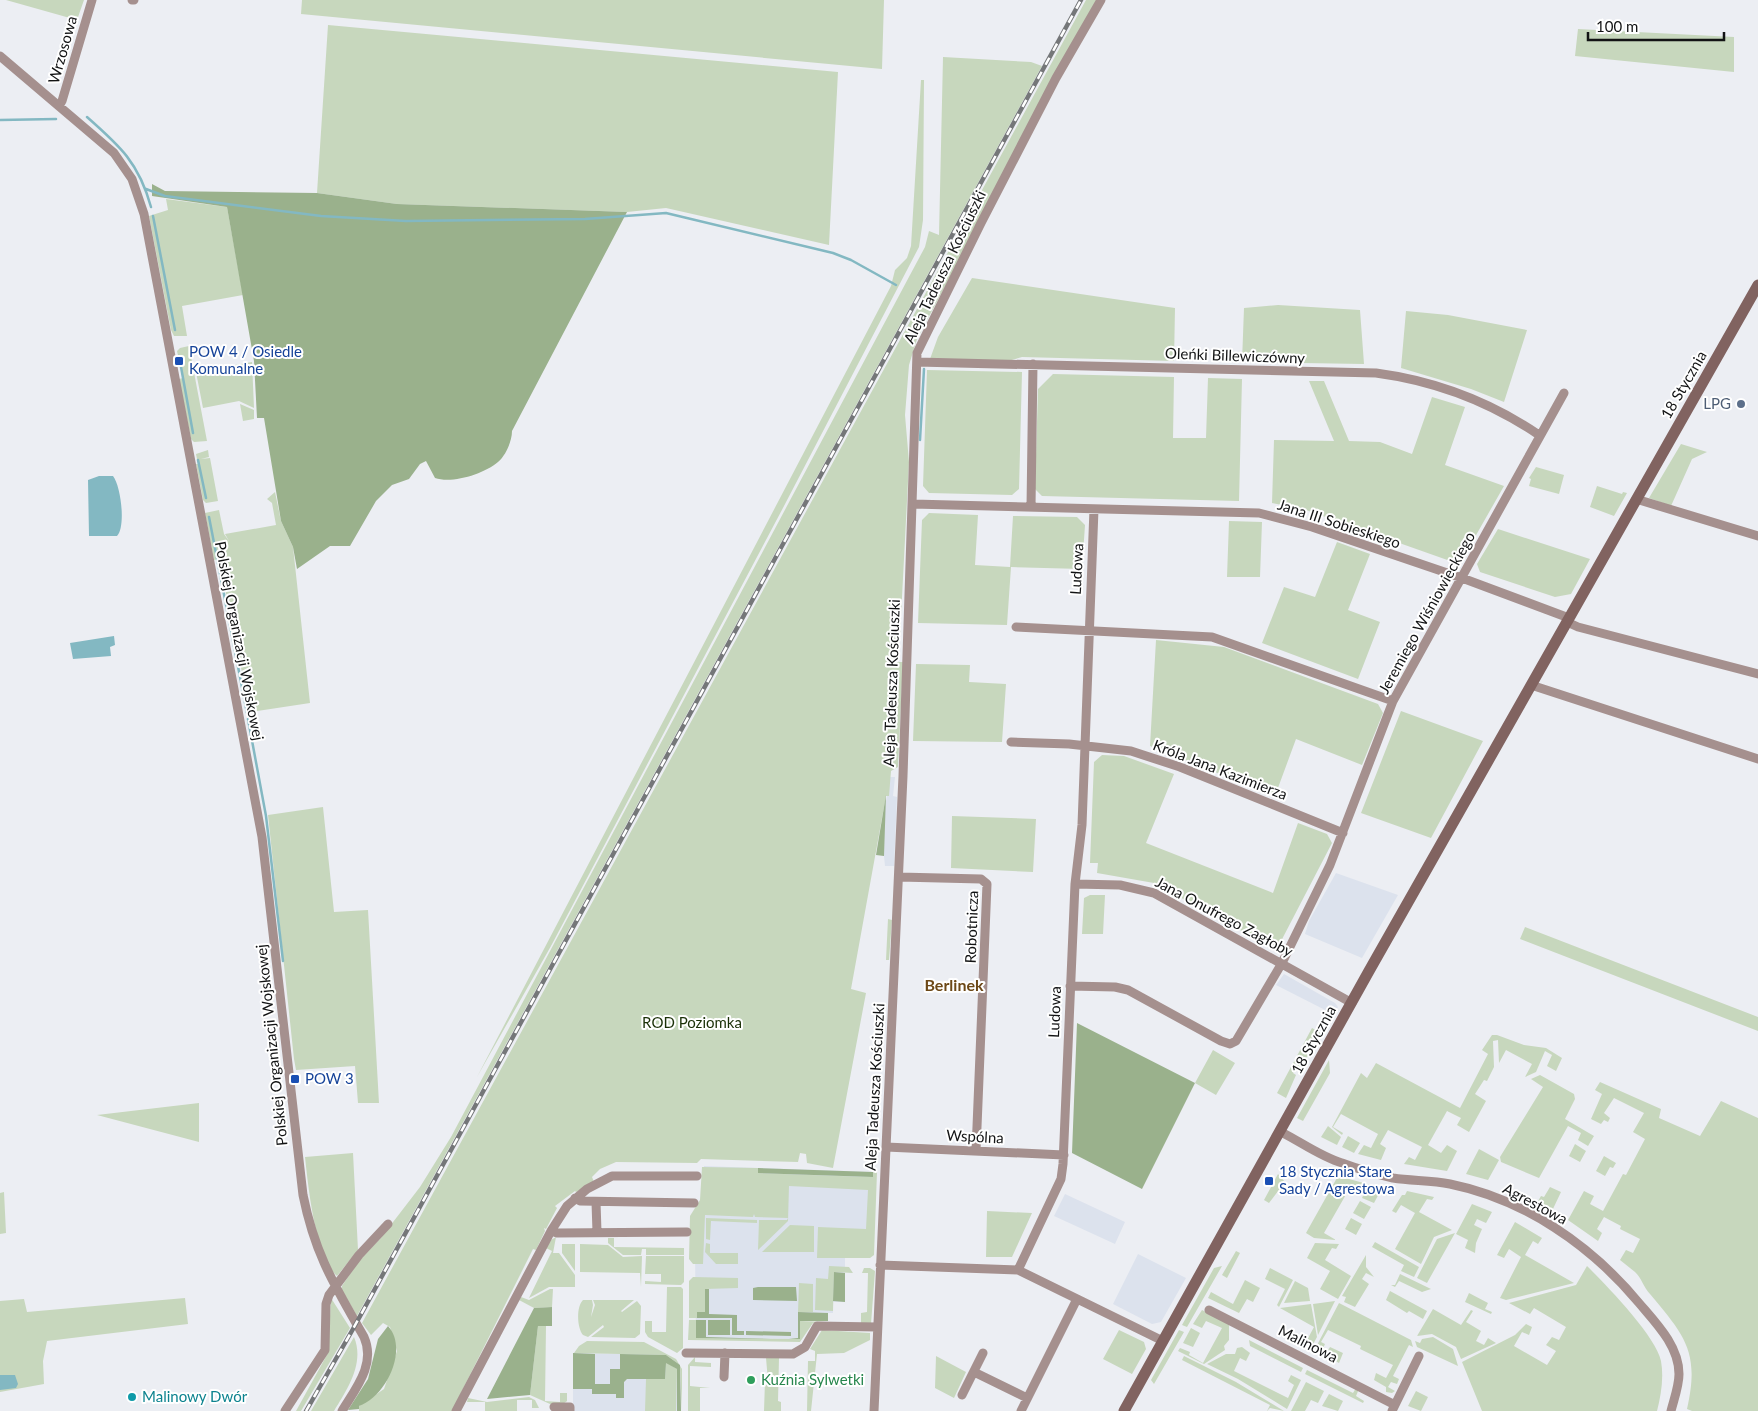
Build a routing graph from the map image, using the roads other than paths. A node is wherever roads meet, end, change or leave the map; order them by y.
1 (92, 0) edge
2 (1100, 0) edge
3 (0, 56) edge
4 (59, 106) junction
5 (1758, 285) edge
6 (917, 362) junction
7 (1033, 364) junction
8 (1564, 393) dead end
9 (1539, 435) junction
10 (1636, 500) junction
11 (913, 504) junction
12 (1031, 507) junction
13 (1094, 509) junction
14 (1758, 536) edge
15 (1462, 578) junction
16 (1568, 620) junction
17 (1016, 627) dead end
18 (1088, 630) junction
19 (1758, 674) edge
20 (1531, 685) junction
21 (1393, 701) junction
22 (1011, 742) dead end
23 (1084, 745) junction
24 (1758, 759) edge
25 (1343, 833) junction
26 (898, 877) junction
27 (1075, 884) junction
28 (1282, 963) junction
29 (1070, 986) junction
30 (1352, 1003) junction
31 (1281, 1132) junction
32 (886, 1147) junction
33 (976, 1151) junction
34 (1064, 1154) junction
35 (697, 1176) dead end
36 (576, 1198) junction
37 (596, 1202) junction
38 (694, 1203) dead end
39 (388, 1224) dead end
40 (551, 1231) junction
41 (597, 1232) junction
42 (687, 1232) dead end
43 (880, 1265) junction
44 (1018, 1270) junction
45 (334, 1287) junction
46 (1077, 1299) junction
47 (1209, 1310) dead end
48 (878, 1328) junction
49 (1163, 1341) junction
50 (686, 1353) dead end
51 (725, 1353) junction
52 (983, 1353) dead end
53 (1419, 1356) dead end
54 (974, 1372) junction
55 (724, 1377) dead end
56 (962, 1395) dead end
57 (1027, 1398) junction
58 (457, 1408) edge
59 (554, 1408) dead end
60 (1393, 1408) edge
61 (285, 1411) edge
62 (342, 1411) edge
63 (468, 1411) edge
64 (570, 1411) edge
65 (874, 1411) edge
66 (1021, 1411) edge
67 (1124, 1411) edge
68 (1671, 1411) edge

1 - 4 street, Wrzosowa
2 - 6 street, Aleja Tadeusza Kościuszki
3 - 4 street, Polskiej Organizacji Wojskowej
4 - 45 street, Polskiej Organizacji Wojskowej
5 - 10 main road, 18 Stycznia
6 - 7 street, Oleńki Billewiczówny
6 - 11 street, Aleja Tadeusza Kościuszki
7 - 9 street, Oleńki Billewiczówny
7 - 12 street
8 - 9 street, Jeremiego Wiśniowieckiego
9 - 15 street, Jeremiego Wiśniowieckiego
10 - 14 street
10 - 16 main road, 18 Stycznia
11 - 12 street, Jana III Sobieskiego
11 - 26 street, Aleja Tadeusza Kościuszki
12 - 13 street, Jana III Sobieskiego
13 - 15 street, Jana III Sobieskiego
13 - 18 street, Ludowa
15 - 16 street, Jana III Sobieskiego
15 - 21 street, Jeremiego Wiśniowieckiego
16 - 19 street
16 - 20 main road, 18 Stycznia
17 - 18 street
18 - 21 street
18 - 23 street, Ludowa
20 - 24 street
20 - 30 main road, 18 Stycznia
21 - 25 street, Jeremiego Wiśniowieckiego
22 - 23 street
23 - 25 street, Króla Jana Kazimierza
23 - 27 street, Ludowa
25 - 28 street, Jeremiego Wiśniowieckiego
26 - 32 street, Aleja Tadeusza Kościuszki
26 - 33 street, Robotnicza
27 - 28 street, Jana Onufrego Zagłoby
27 - 29 street, Ludowa
28 - 29 street, Jeremiego Wiśniowieckiego
28 - 30 street, Jana Onufrego Zagłoby
29 - 34 street, Ludowa
30 - 31 main road, 18 Stycznia
31 - 49 main road, 18 Stycznia
31 - 68 street, Agrestowa
32 - 33 street, Wspólna
32 - 43 street, Aleja Tadeusza Kościuszki
33 - 34 street, Wspólna
34 - 44 street, Ludowa
35 - 36 street
36 - 37 street
36 - 40 street
37 - 38 street
37 - 41 street
39 - 45 street
40 - 41 street
40 - 58 street
41 - 42 street
43 - 44 street
43 - 48 street, Aleja Tadeusza Kościuszki
44 - 46 street
45 - 61 street
45 - 62 street, Polskiej Organizacji Wojskowej
46 - 49 street
46 - 57 street
47 - 60 street, Malinowa
48 - 51 street
48 - 65 street, Aleja Tadeusza Kościuszki
49 - 67 main road, 18 Stycznia
50 - 51 street
51 - 55 street
52 - 54 street
53 - 60 street, Malinowa
54 - 56 street
54 - 57 street
57 - 66 street
58 - 63 street
59 - 64 street

